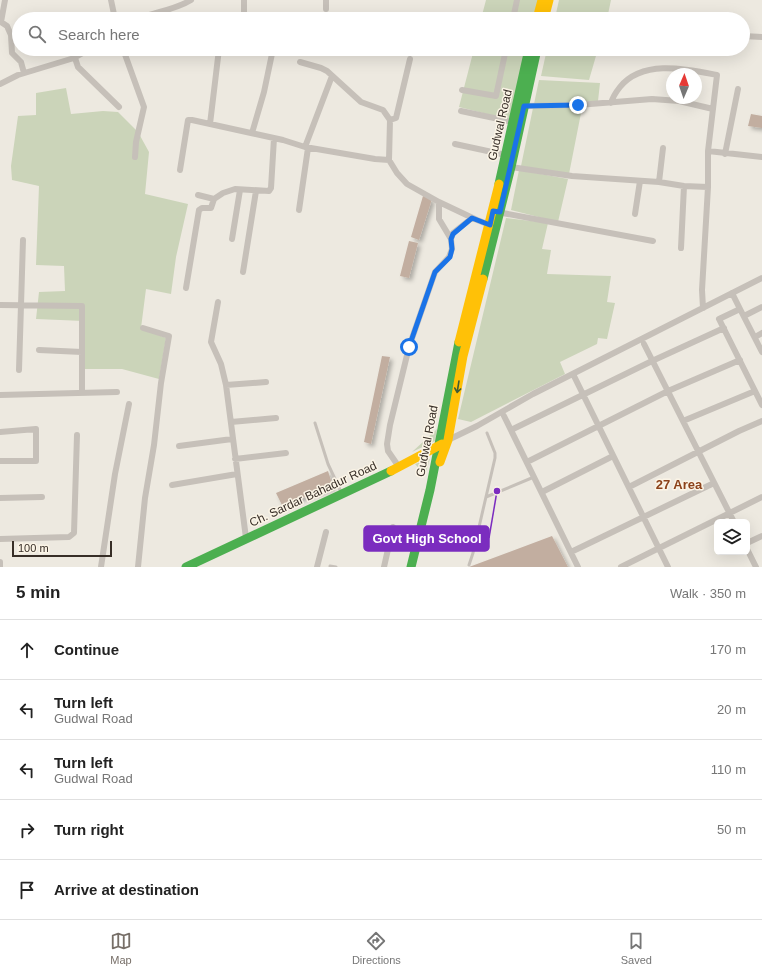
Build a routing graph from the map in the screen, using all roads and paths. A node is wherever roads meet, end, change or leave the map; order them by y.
1 (5, 0) edge
2 (111, 0) edge
3 (191, 0) edge
4 (244, 0) edge
5 (326, 0) edge
6 (517, 0) edge
7 (542, 0) edge
8 (549, 0) edge
9 (326, 8) dead end
10 (114, 12) edge
11 (157, 12) edge
12 (244, 12) edge
13 (514, 12) edge
14 (539, 12) edge
15 (546, 12) edge
16 (750, 36) edge
17 (762, 37) edge
18 (12, 53) edge
19 (15, 56) edge
20 (78, 56) edge
21 (126, 56) edge
22 (218, 56) edge
23 (272, 56) edge
24 (505, 56) edge
25 (527, 56) edge
26 (535, 56) edge
27 (74, 58) junction
28 (410, 59) dead end
29 (300, 62) dead end
30 (24, 73) junction
31 (332, 76) junction
32 (0, 84) edge
33 (738, 89) dead end
34 (462, 90) dead end
35 (611, 103) junction
36 (524, 106) junction
37 (118, 107) dead end
38 (713, 108) junction
39 (461, 110) dead end
40 (390, 120) junction
41 (513, 122) junction
42 (210, 124) junction
43 (252, 133) junction
44 (274, 138) junction
45 (455, 144) dead end
46 (306, 147) junction
47 (663, 148) dead end
48 (708, 151) junction
49 (725, 154) junction
50 (506, 155) junction
51 (762, 157) edge
52 (135, 158) dead end
53 (389, 160) junction
54 (511, 167) junction
55 (180, 170) dead end
56 (640, 181) junction
57 (659, 182) junction
58 (684, 186) junction
59 (708, 187) junction
60 (240, 190) junction
61 (256, 190) junction
62 (198, 195) dead end
63 (214, 199) junction
64 (438, 202) junction
65 (299, 210) dead end
66 (497, 212) junction
67 (635, 214) dead end
68 (472, 218) junction
69 (490, 225) junction
70 (232, 239) dead end
71 (451, 239) junction
72 (23, 240) dead end
73 (653, 241) dead end
74 (681, 248) dead end
75 (244, 272) dead end
76 (762, 278) edge
77 (186, 288) dead end
78 (732, 293) junction
79 (218, 302) dead end
80 (20, 305) junction
81 (0, 306) edge
82 (762, 307) edge
83 (703, 308) junction
84 (740, 309) junction
85 (744, 316) junction
86 (143, 328) dead end
87 (724, 328) junction
88 (762, 333) edge
89 (755, 337) junction
90 (644, 344) dead end
91 (39, 350) dead end
92 (82, 352) junction
93 (762, 352) edge
94 (652, 360) junction
95 (740, 360) junction
96 (19, 370) dead end
97 (574, 376) dead end
98 (266, 382) dead end
99 (226, 385) junction
100 (668, 391) junction
101 (755, 391) junction
102 (117, 392) dead end
103 (82, 393) junction
104 (582, 394) junction
105 (0, 395) edge
106 (128, 404) dead end
107 (762, 405) edge
108 (504, 416) dead end
109 (276, 418) dead end
110 (762, 421) edge
111 (230, 422) junction
112 (683, 422) junction
113 (316, 423) dead end
114 (599, 426) junction
115 (511, 430) junction
116 (0, 432) edge
117 (488, 433) dead end
118 (77, 435) dead end
119 (232, 439) junction
120 (448, 440) junction
121 (179, 446) dead end
122 (439, 446) junction
123 (698, 452) junction
124 (286, 453) dead end
125 (613, 456) junction
126 (235, 459) junction
127 (0, 461) edge
128 (527, 462) junction
129 (399, 467) junction
130 (237, 474) junction
131 (534, 477) junction
132 (714, 483) junction
133 (172, 485) dead end
134 (628, 487) junction
135 (430, 490) junction
136 (542, 492) junction
137 (341, 494) junction
138 (42, 497) dead end
139 (486, 497) junction
140 (762, 497) edge
141 (0, 498) edge
142 (729, 513) junction
143 (644, 517) junction
144 (732, 519) edge
145 (393, 526) dead end
146 (326, 532) dead end
147 (762, 536) edge
148 (246, 538) junction
149 (0, 539) edge
150 (750, 542) edge
151 (659, 548) junction
152 (572, 552) junction
153 (750, 555) edge
154 (0, 562) edge
155 (330, 566) dead end
156 (469, 566) dead end
157 (0, 567) edge
158 (101, 567) edge
159 (138, 567) edge
160 (186, 567) edge
161 (317, 567) edge
162 (336, 567) edge
163 (384, 567) edge
164 (411, 567) edge
165 (578, 567) edge
166 (621, 567) edge
167 (668, 567) edge
168 (756, 567) edge

1 - 18 street
2 - 10 street
3 - 11 street
4 - 12 street
5 - 9 street
6 - 13 street
7 - 14 main road
8 - 15 main road
16 - 17 street
19 - 30 street
20 - 27 street
21 - 52 street
22 - 42 street
23 - 43 street
24 - 34 street
25 - 41 main road, Gudwal Road
26 - 36 main road, Gudwal Road
27 - 30 street
27 - 37 street
28 - 40 street
29 - 31 street
30 - 32 street
31 - 40 street
31 - 46 street
33 - 49 street
35 - 36 street
35 - 38 street
35 - 38 street
36 - 54 main road, Gudwal Road
38 - 48 street
39 - 41 street
40 - 53 street
41 - 50 main road, Gudwal Road
42 - 43 street
42 - 55 street
43 - 44 street
44 - 46 street
44 - 61 street
45 - 50 street
46 - 53 street
46 - 65 street
47 - 57 street
48 - 49 street
48 - 59 street
49 - 51 street
50 - 66 main road, Gudwal Road
53 - 64 street
54 - 56 street
54 - 66 main road, Gudwal Road
56 - 57 street
56 - 67 street
57 - 58 street
58 - 59 street
58 - 74 street
59 - 83 street
60 - 61 street
60 - 63 street
60 - 70 street
61 - 75 street
62 - 63 street
63 - 77 street
64 - 68 street
64 - 71 street
66 - 69 main road, Gudwal Road
66 - 73 street
66 -> 120 main road, Gudwal Road
68 - 69 street
68 - 71 street
69 - 122 main road, Gudwal Road
71 - 129 street
72 - 80 street
76 - 78 street
78 - 83 street
78 - 84 street
79 - 99 street
80 - 81 street
80 - 92 street
80 - 96 street
82 - 85 street
83 - 120 street
84 - 85 street
84 - 87 street
85 - 89 street
86 - 159 street
87 - 94 street
87 - 95 street
88 - 89 street
89 - 93 street
90 - 94 street
91 - 92 street
92 - 103 street
94 - 100 street
94 - 104 street
95 - 100 street
95 - 101 street
97 - 104 street
98 - 99 street
99 - 111 street
100 - 112 street
100 - 114 street
101 - 107 street
101 - 112 street
102 - 103 street
103 - 105 street
104 - 114 street
104 - 115 street
106 - 158 street
108 - 115 street
109 - 111 street
110 - 123 street
111 - 119 street
112 - 123 street
113 - 137 lane
114 - 125 street
114 - 128 street
115 - 128 street
116 - 127 street
117 - 139 lane
118 - 149 street
119 - 121 street
119 - 126 street
120 - 122 main road, Ch. Sardar Bahadur Road
120 - 135 main road, Gudwal Road
122 - 129 main road, Ch. Sardar Bahadur Road
122 - 135 main road, Gudwal Road
123 - 132 street
123 - 134 street
124 - 126 street
125 - 134 street
125 - 136 street
126 - 130 street
128 - 131 street
129 - 137 main road, Ch. Sardar Bahadur Road
130 - 133 street
130 - 148 street
131 - 136 street
131 - 139 lane
132 - 142 street
132 - 143 street
134 - 143 street
135 - 164 main road
136 - 152 street
137 - 148 main road, Ch. Sardar Bahadur Road
138 - 141 street
139 - 156 lane
140 - 142 street
142 - 144 street
142 - 151 street
143 - 151 street
143 - 152 street
145 - 163 street
146 - 161 street
147 - 150 street
148 - 160 main road, Ch. Sardar Bahadur Road
151 - 166 street
151 - 167 street
152 - 165 street
153 - 168 street
154 - 157 street
155 - 162 lane

